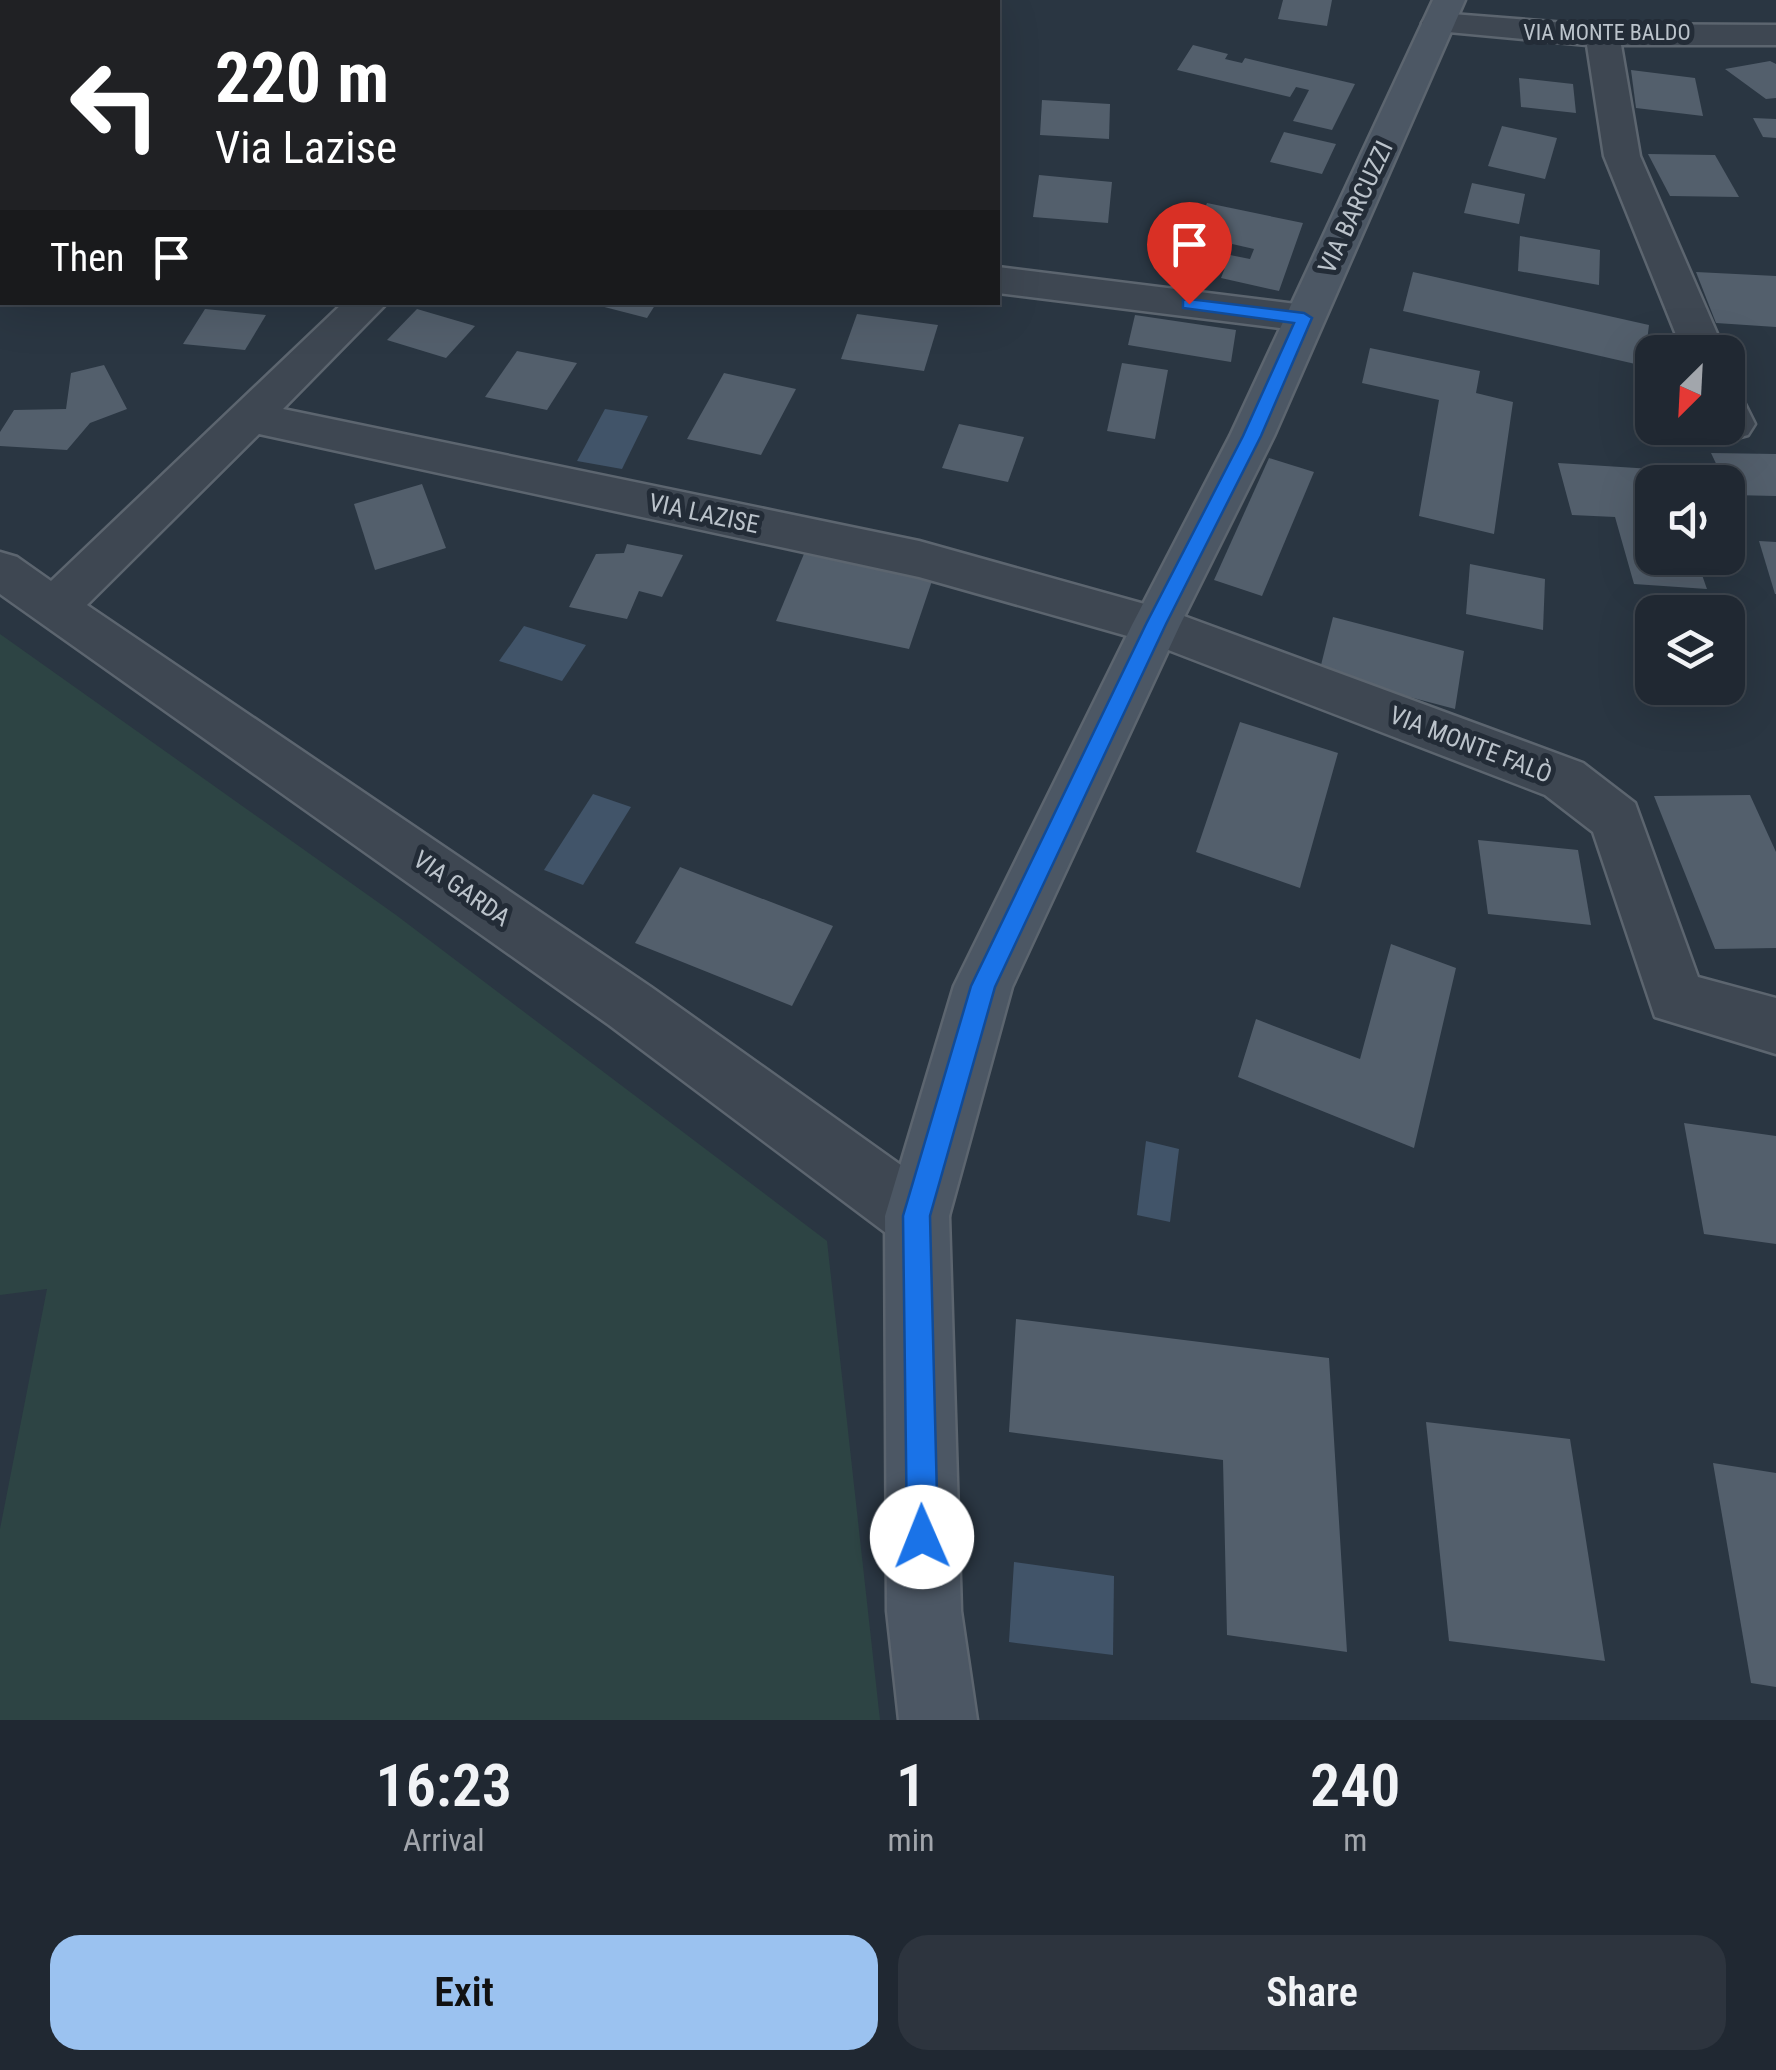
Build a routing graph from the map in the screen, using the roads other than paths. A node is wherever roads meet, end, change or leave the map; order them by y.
1 (1444, 11) edge
2 (1602, 35) junction
3 (1776, 35) edge
4 (1000, 280) edge
5 (365, 305) edge
6 (1304, 318) junction
7 (1697, 335) edge
8 (248, 417) junction
9 (0, 570) edge
10 (54, 607) junction
11 (1156, 624) junction
12 (1776, 1026) edge
13 (917, 1216) junction
14 (938, 1720) edge

1 - 2 street, VIA MONTE BALDO
1 - 6 street, VIA BARCUZZI
2 - 3 street, VIA MONTE BALDO
2 - 7 street
4 - 6 street
5 - 8 street
6 - 11 street, VIA BARCUZZI
8 - 10 street
8 - 11 street, VIA LAZISE
9 - 10 street, VIA GARDA
10 - 13 street, VIA GARDA
11 - 12 street, VIA MONTE FALÒ
11 - 13 street, VIA BARCUZZI
13 - 14 street, VIA BARCUZZI

